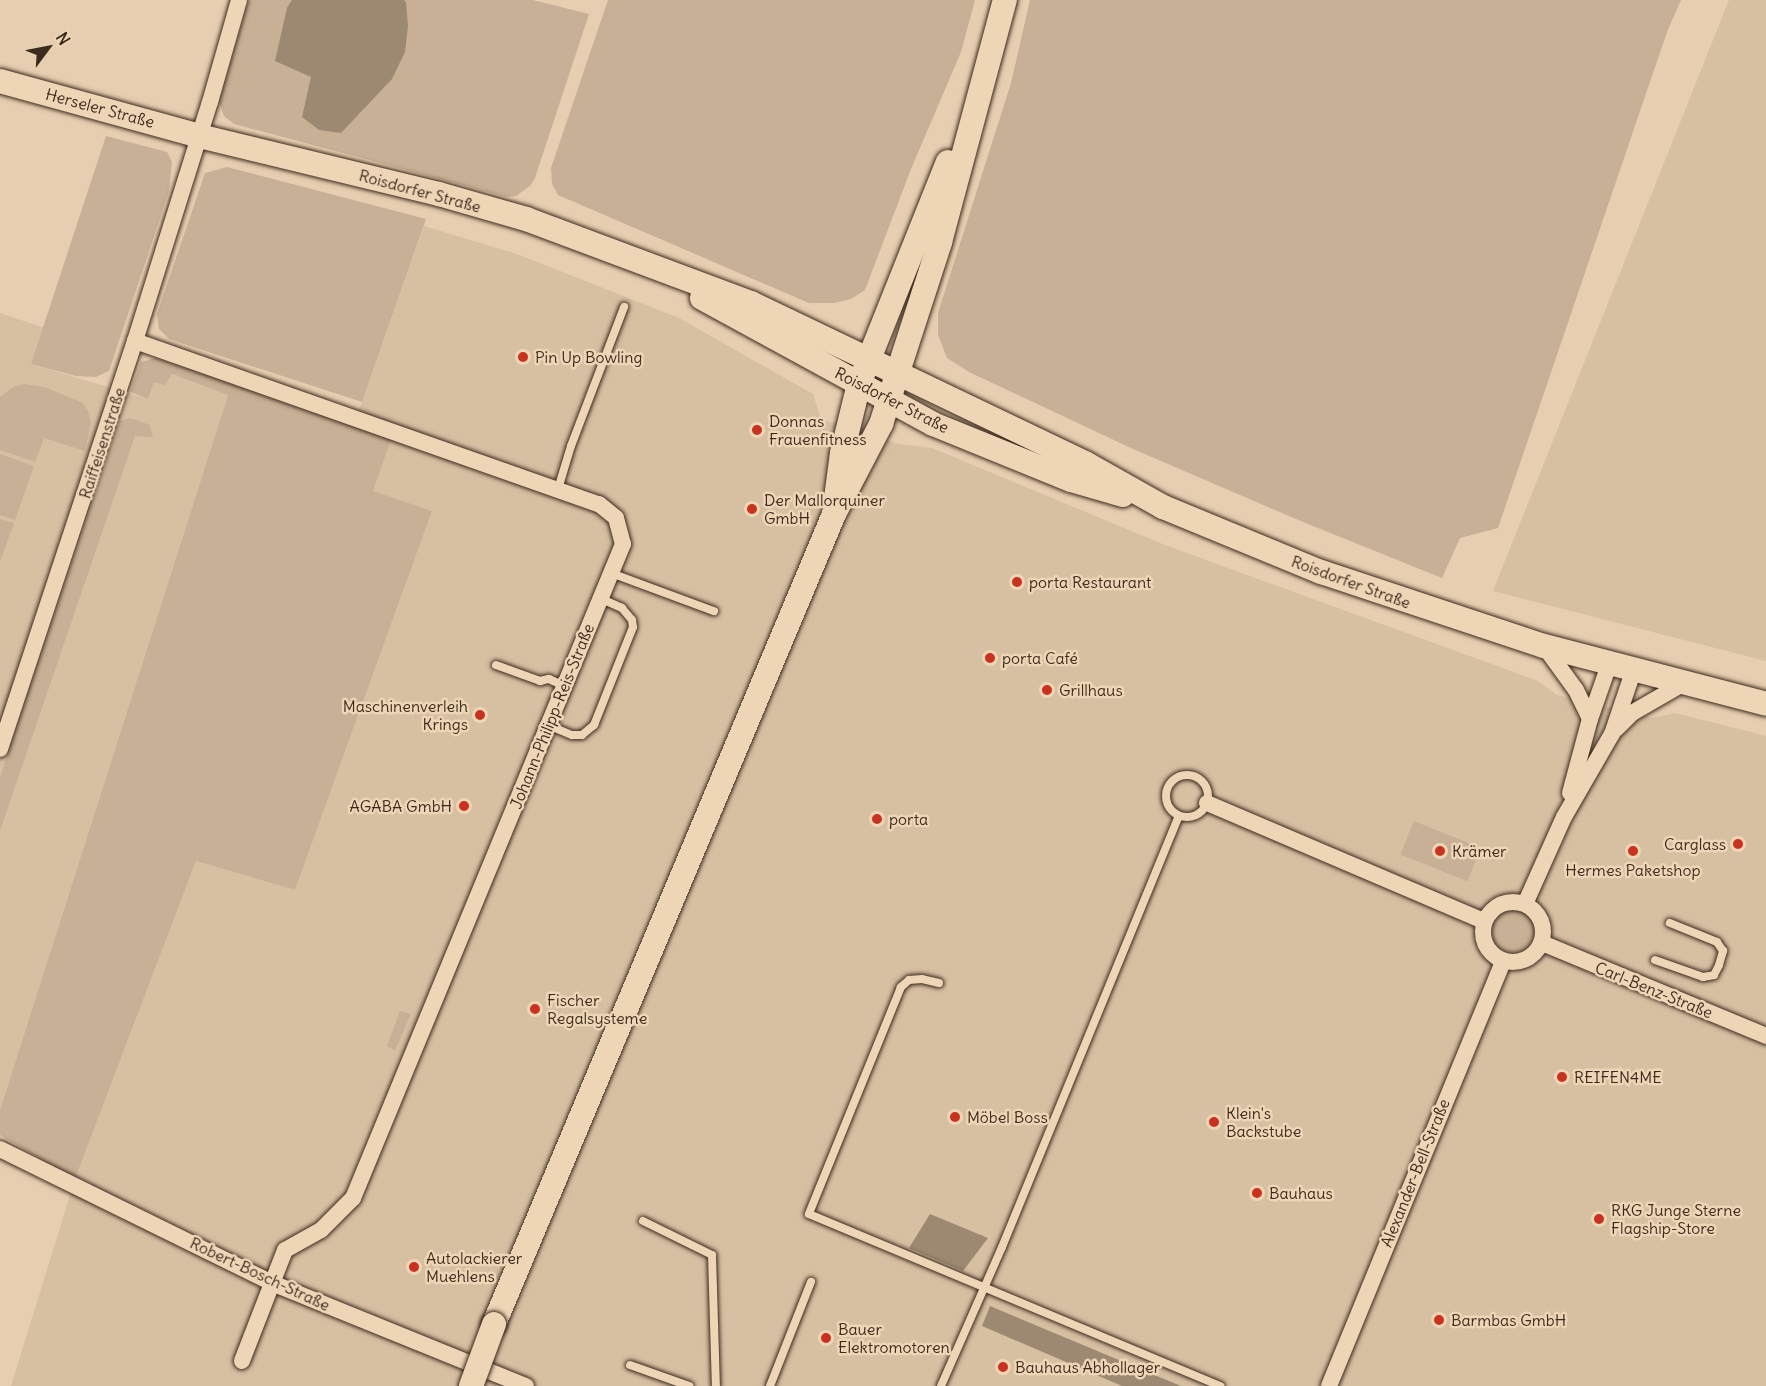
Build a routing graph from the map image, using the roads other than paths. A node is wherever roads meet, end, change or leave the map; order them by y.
1 (1005, 0) edge
2 (233, 1) edge
3 (0, 81) edge
4 (980, 88) junction
5 (199, 136) junction
6 (636, 261) junction
7 (624, 307) dead end
8 (135, 341) junction
9 (868, 358) junction
10 (896, 372) junction
11 (859, 384) junction
12 (890, 399) junction
13 (558, 489) junction
14 (1163, 507) junction
15 (834, 514) junction
16 (611, 573) junction
17 (600, 598) junction
18 (714, 611) dead end
19 (1544, 646) junction
20 (1610, 662) junction
21 (496, 665) dead end
22 (1634, 669) junction
23 (1684, 683) junction
24 (564, 686) junction
25 (1766, 704) edge
26 (1590, 720) junction
27 (548, 726) junction
28 (1612, 734) junction
29 (0, 749) edge
30 (1207, 803) junction
31 (1179, 816) junction
32 (1564, 817) junction
33 (1525, 904) junction
34 (1484, 921) junction
35 (1670, 922) dead end
36 (1542, 944) junction
37 (1655, 960) dead end
38 (1503, 961) junction
39 (939, 983) dead end
40 (1766, 1036) edge
41 (0, 1149) edge
42 (643, 1221) dead end
43 (811, 1282) dead end
44 (272, 1283) junction
45 (985, 1288) junction
46 (242, 1362) dead end
47 (630, 1365) dead end
48 (471, 1386) edge
49 (526, 1386) edge
50 (689, 1386) edge
51 (716, 1386) edge
52 (770, 1386) edge
53 (941, 1386) edge
54 (1221, 1386) edge
55 (1329, 1386) edge

1 - 4 main road
2 - 5 street, Raiffeisenstraße
3 - 5 main road, Herseler Straße
4 - 9 main road
4 - 10 main road
5 - 6 main road, Roisdorfer Straße
5 - 8 street, Raiffeisenstraße
6 - 9 main road, Roisdorfer Straße
6 - 11 main road, Roisdorfer Straße
7 - 13 lane
8 - 13 street, Johann-Philipp-Reis-Straße
8 - 29 street, Raiffeisenstraße
9 - 10 main road, Roisdorfer Straße
9 - 11 main road
10 - 12 main road
10 - 14 main road, Roisdorfer Straße
11 - 12 main road, Roisdorfer Straße
11 - 15 main road
12 - 14 main road, Roisdorfer Straße
12 - 15 main road
13 - 16 street, Johann-Philipp-Reis-Straße
14 - 19 main road, Roisdorfer Straße
15 - 48 main road, bridge
16 - 17 street, Johann-Philipp-Reis-Straße
16 - 18 lane
17 - 24 street, Johann-Philipp-Reis-Straße
17 - 27 lane
19 - 20 main road, Roisdorfer Straße
19 - 26 street
20 - 22 main road, Roisdorfer Straße
20 - 26 street
21 - 24 lane
22 - 23 main road, Roisdorfer Straße
22 - 28 street
23 - 25 main road, Roisdorfer Straße
23 - 28 street
24 - 27 street, Johann-Philipp-Reis-Straße
26 - 32 street
27 - 44 street, Johann-Philipp-Reis-Straße
28 - 32 street
30 - 31 lane
30 - 31 lane
30 - 34 street
31 - 45 lane
32 - 33 street
33 - 34 street
33 - 36 street
34 - 38 street
35 - 37 lane
36 - 38 street
36 - 40 street, Carl-Benz-Straße
38 - 55 street, Alexander-Bell-Straße
39 - 45 lane
41 - 44 street, Robert-Bosch-Straße
42 - 51 lane
43 - 52 lane
44 - 46 street, Johann-Philipp-Reis-Straße
44 - 49 street, Robert-Bosch-Straße
45 - 53 lane
45 - 54 lane
47 - 50 lane

